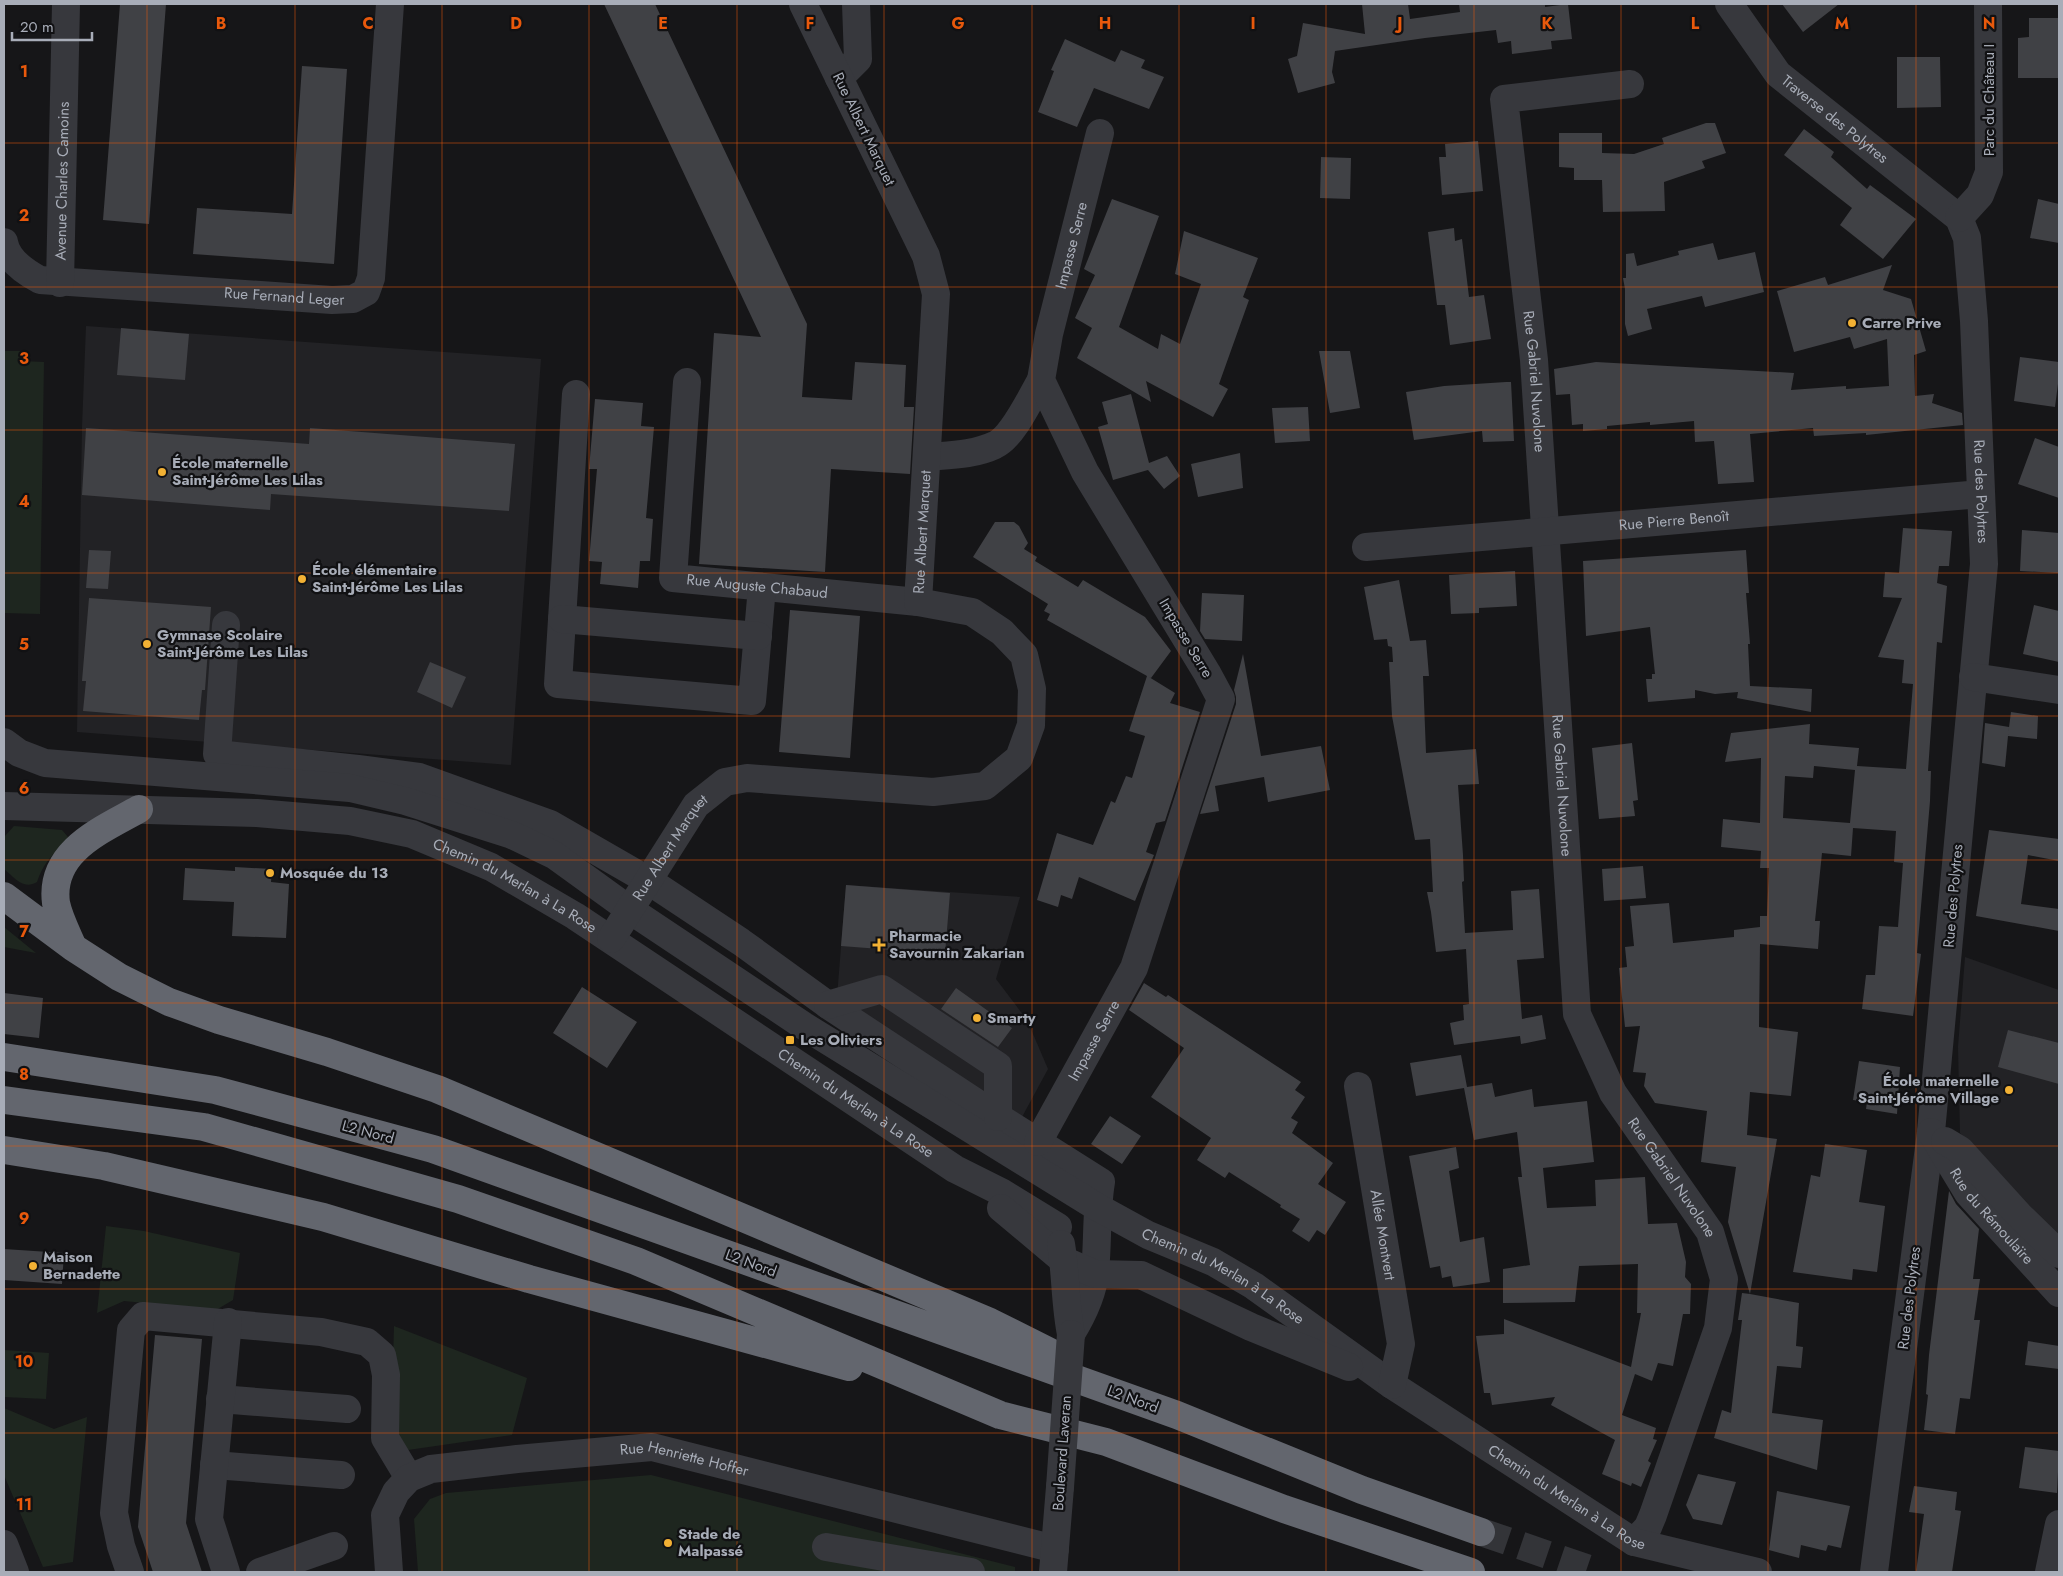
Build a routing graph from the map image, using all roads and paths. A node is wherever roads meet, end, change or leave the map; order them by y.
1 (66, 4) edge
2 (390, 4) edge
3 (803, 4) edge
4 (856, 4) edge
5 (1728, 4) edge
6 (1988, 4) edge
7 (839, 78) junction
8 (1630, 84) dead end
9 (1100, 133) dead end
10 (1959, 218) junction
11 (4, 242) edge
12 (60, 283) junction
13 (1041, 380) junction
14 (687, 382) dead end
15 (576, 394) dead end
16 (927, 457) junction
17 (1981, 494) junction
18 (1545, 531) junction
19 (1366, 548) dead end
20 (762, 587) junction
21 (918, 602) junction
22 (562, 619) junction
23 (226, 625) dead end
24 (758, 636) junction
25 (1973, 677) junction
26 (2059, 690) edge
27 (4, 742) edge
28 (4, 806) edge
29 (139, 809) junction
30 (649, 880) junction
31 (4, 896) edge
32 (630, 910) junction
33 (611, 939) junction
34 (74, 948) junction
35 (828, 1005) junction
36 (4, 1057) edge
37 (1358, 1086) dead end
38 (4, 1100) edge
39 (998, 1117) junction
40 (1931, 1132) junction
41 (1038, 1142) junction
42 (4, 1150) edge
43 (956, 1169) junction
44 (1050, 1179) junction
45 (1097, 1208) junction
46 (1058, 1227) junction
47 (2059, 1254) edge
48 (1063, 1260) junction
49 (1095, 1274) junction
50 (2059, 1293) edge
51 (228, 1322) junction
52 (1071, 1334) junction
53 (1392, 1385) junction
54 (220, 1399) junction
55 (347, 1410) dead end
56 (1000, 1415) junction
57 (1177, 1415) junction
58 (214, 1465) junction
59 (341, 1475) dead end
60 (409, 1478) junction
61 (2059, 1524) edge
62 (1481, 1532) tunnel mouth
63 (1634, 1542) junction
64 (4, 1544) edge
65 (334, 1546) dead end
66 (826, 1547) dead end
67 (1054, 1560) edge
68 (15, 1572) edge
69 (130, 1572) edge
70 (226, 1572) edge
71 (260, 1572) edge
72 (389, 1572) edge
73 (971, 1572) edge
74 (1471, 1572) edge
75 (1758, 1572) edge
76 (1874, 1572) edge
77 (2049, 1572) edge

1 - 12 street, Avenue Charles Camoins
2 - 12 street, Rue Fernand Leger
3 - 7 street, Rue Albert Marquet
4 - 7 street
5 - 10 street, Traverse des Polytres
6 - 10 street, Parc du Château I
7 - 16 street, Rue Albert Marquet
8 - 18 street, Rue Gabriel Nuvolone
9 - 13 street, Impasse Serre
10 - 17 street, Rue des Polytres
11 - 12 street, Avenue Charles Camoins
13 - 16 street
13 - 41 street, Impasse Serre
14 - 20 street, Rue Auguste Chabaud
15 - 22 street
16 - 21 street, Rue Albert Marquet
17 - 18 street, Rue Pierre Benoît
17 - 25 street, Rue des Polytres
18 - 19 street, Rue Pierre Benoît
18 - 63 street, Rue Gabriel Nuvolone
20 - 21 street, Rue Auguste Chabaud
20 - 24 street
21 - 30 street, Rue Albert Marquet
22 - 24 street
22 - 24 street
23 - 30 street
25 - 26 street
25 - 40 street, Rue des Polytres
27 - 32 street, Chemin du Merlan à La Rose
28 - 29 street, Chemin du Merlan à La Rose
29 - 33 street, Chemin du Merlan à La Rose
29 - 34 highway
30 - 32 street, Rue Albert Marquet
30 - 35 street
31 - 34 highway
32 - 33 street, Rue Albert Marquet
32 - 44 street, Chemin du Merlan à La Rose
33 - 43 street, Chemin du Merlan à La Rose
34 - 57 highway
35 - 39 street
35 - 39 street
36 - 57 highway, L2 Nord
37 - 53 street, Allée Montvert
38 - 56 highway
39 - 41 street
40 - 47 street
40 - 50 street, Rue du Rémoulaïre
40 - 76 street, Rue des Polytres
41 - 45 street
42 - 56 highway
43 - 46 street, Chemin du Merlan à La Rose
43 - 48 street, Chemin du Merlan à La Rose
44 - 45 street, Chemin du Merlan à La Rose
44 - 46 street
45 - 46 street
45 - 49 street
45 - 53 street, Chemin du Merlan à La Rose
46 - 48 street
48 - 49 street, Chemin du Merlan à La Rose
48 - 52 street, Boulevard Laveran
49 - 52 street, Boulevard Laveran
49 - 53 street, Chemin du Merlan à La Rose
51 - 54 street
51 - 60 street
51 - 69 street
52 - 67 street, Boulevard Laveran, bridge
53 - 63 street, Chemin du Merlan à La Rose
54 - 55 street
54 - 58 street
56 - 74 highway
57 - 62 highway, L2 Nord
58 - 59 street
58 - 70 street
60 - 67 street, Rue Henriette Hoffer
60 - 72 street, Rue Henriette Hoffer
61 - 77 street
63 - 75 street, Chemin du Merlan à La Rose
64 - 68 street
65 - 71 street
66 - 73 street

